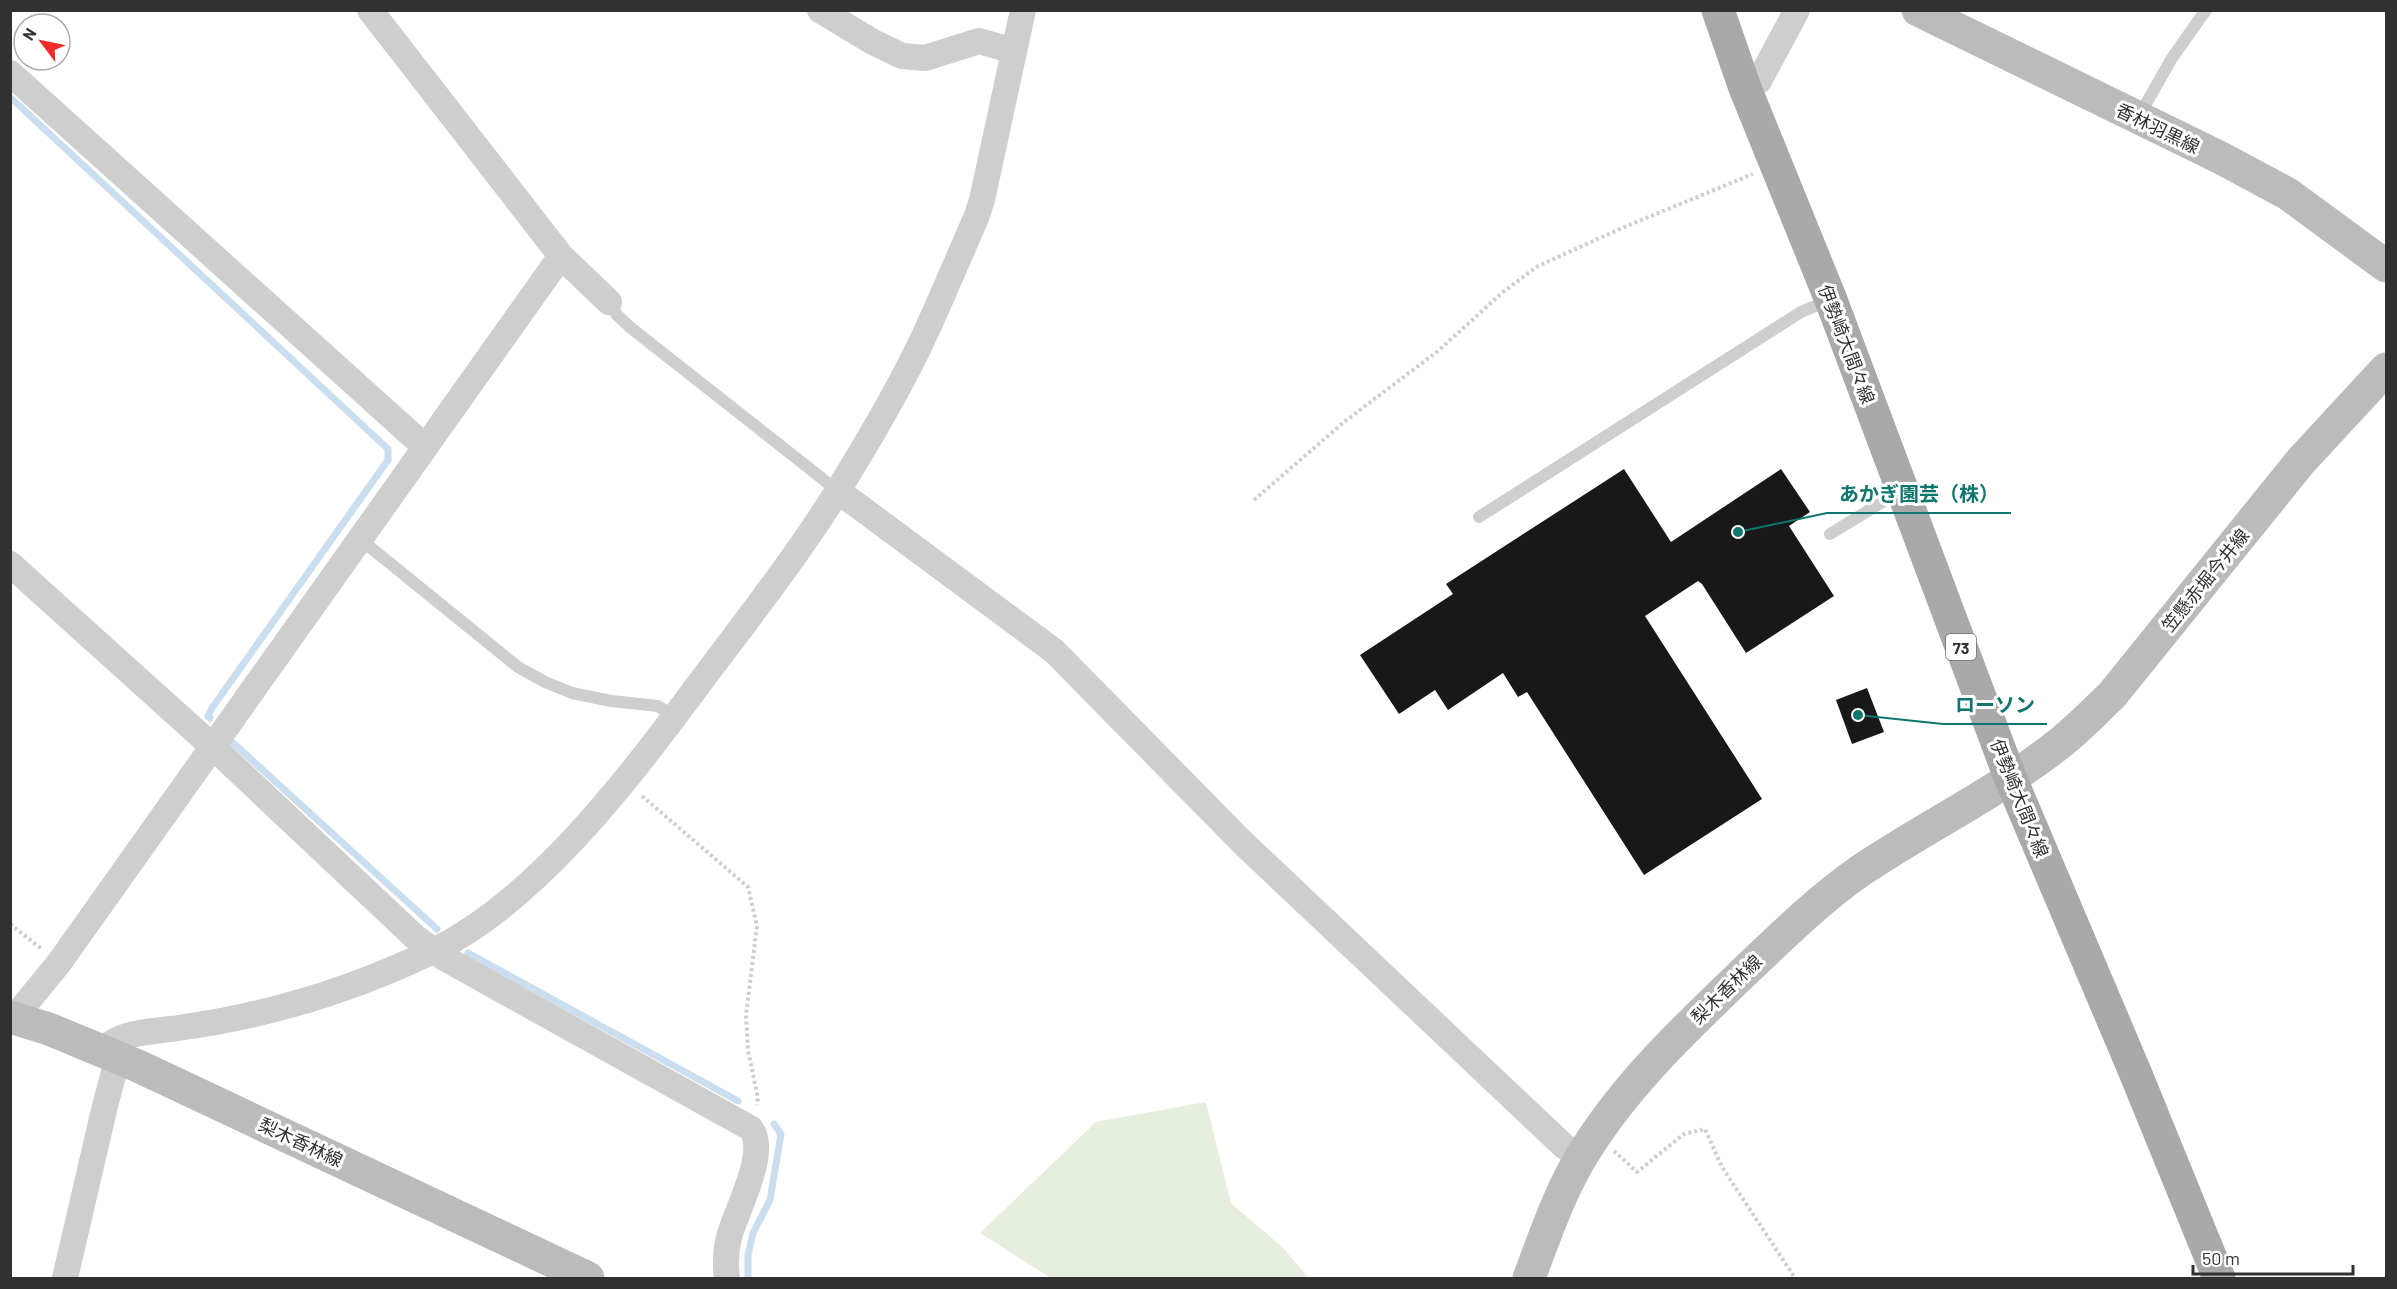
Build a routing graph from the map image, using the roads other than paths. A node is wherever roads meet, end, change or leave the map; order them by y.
1 (370, 10) edge
2 (820, 10) edge
3 (1023, 10) edge
4 (1718, 10) edge
5 (1797, 10) edge
6 (1918, 10) edge
7 (2206, 10) edge
8 (1014, 51) junction
9 (10, 73) edge
10 (1745, 88) junction
11 (2137, 118) junction
12 (561, 256) junction
13 (2386, 266) edge
14 (1831, 300) junction
15 (609, 302) joint
16 (2386, 369) edge
17 (424, 446) junction
18 (838, 491) junction
19 (1904, 494) junction
20 (1479, 517) dead end
21 (1830, 534) dead end
22 (360, 539) junction
23 (10, 564) edge
24 (674, 717) junction
25 (212, 746) junction
26 (2010, 777) junction
27 (434, 950) junction
28 (12, 1022) edge
29 (111, 1055) junction
30 (1589, 1145) junction
31 (65, 1278) edge
32 (588, 1278) edge
33 (727, 1278) edge
34 (1529, 1278) edge
35 (2219, 1278) edge

1 - 12 street
2 - 8 street
3 - 8 street
4 - 10 main road, 伊勢崎大間々線 / 73
5 - 10 street
6 - 11 main road, 香林羽黒線
7 - 11 lane
8 - 18 street
9 - 17 street
10 - 14 main road, 伊勢崎大間々線 / 73
11 - 13 main road, 香林羽黒線
12 - 15 street
12 - 17 street
14 - 19 main road, 伊勢崎大間々線 / 73
14 - 20 lane
15 - 18 lane
16 - 26 main road, 笠懸赤堀今井線
17 - 22 street
18 - 24 street
18 - 30 street
19 - 21 lane
19 - 26 main road, 伊勢崎大間々線 / 73
22 - 24 lane
22 - 25 street
23 - 25 street
24 - 27 street
25 - 27 street
25 - 28 street
26 - 30 main road, 梨木香林線
26 - 35 main road, 伊勢崎大間々線 / 73
27 - 29 street
27 - 33 street
28 - 29 main road, 梨木香林線
29 - 31 street
29 - 32 main road, 梨木香林線
30 - 34 main road, 梨木香林線

